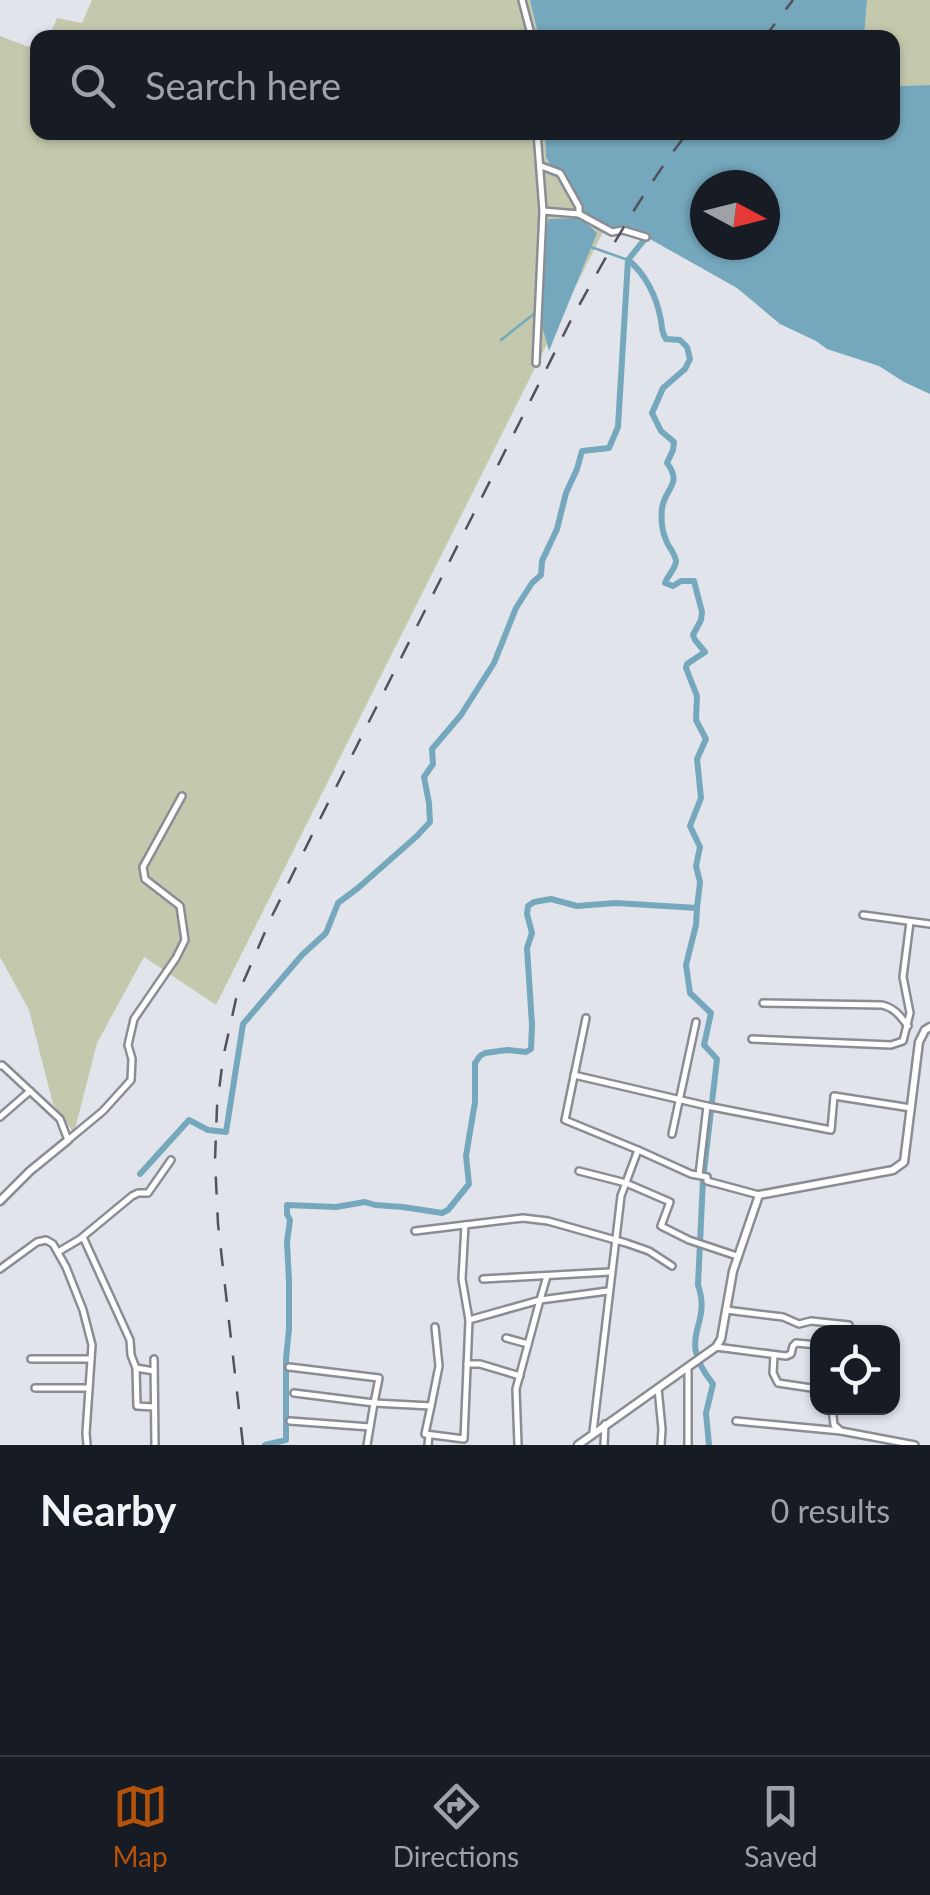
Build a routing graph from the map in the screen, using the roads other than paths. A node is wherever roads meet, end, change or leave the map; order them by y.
1 (522, 0) edge
2 (530, 30) edge
3 (536, 140) edge
4 (541, 166) junction
5 (543, 211) junction
6 (580, 214) junction
7 (646, 237) dead end
8 (536, 363) dead end
9 (182, 796) dead end
10 (862, 915) dead end
11 (910, 922) junction
12 (930, 924) edge
13 (763, 1002) dead end
14 (586, 1018) dead end
15 (696, 1022) dead end
16 (908, 1026) junction
17 (930, 1027) edge
18 (752, 1039) dead end
19 (0, 1066) edge
20 (574, 1075) junction
21 (30, 1091) junction
22 (680, 1099) junction
23 (707, 1106) junction
24 (911, 1108) junction
25 (0, 1117) edge
26 (672, 1134) dead end
27 (68, 1140) junction
28 (638, 1150) junction
29 (171, 1160) dead end
30 (580, 1171) dead end
31 (699, 1175) junction
32 (626, 1183) junction
33 (760, 1195) junction
34 (0, 1201) edge
35 (465, 1225) junction
36 (415, 1231) dead end
37 (83, 1236) junction
38 (614, 1241) junction
39 (58, 1252) junction
40 (738, 1256) junction
41 (672, 1266) dead end
42 (0, 1269) edge
43 (610, 1272) junction
44 (547, 1276) junction
45 (482, 1279) dead end
46 (608, 1291) junction
47 (540, 1300) junction
48 (726, 1310) junction
49 (469, 1320) junction
50 (849, 1324) dead end
51 (435, 1326) dead end
52 (506, 1338) dead end
53 (528, 1344) junction
54 (810, 1344) edge
55 (716, 1347) junction
56 (774, 1355) junction
57 (32, 1359) dead end
58 (91, 1359) junction
59 (154, 1359) dead end
60 (467, 1364) junction
61 (695, 1364) junction
62 (289, 1367) dead end
63 (136, 1368) junction
64 (154, 1371) junction
65 (520, 1376) junction
66 (34, 1388) dead end
67 (89, 1388) junction
68 (658, 1388) junction
69 (810, 1388) edge
70 (294, 1394) dead end
71 (374, 1402) junction
72 (432, 1406) junction
73 (154, 1408) junction
74 (833, 1415) edge
75 (290, 1421) dead end
76 (736, 1421) dead end
77 (605, 1424) junction
78 (370, 1428) junction
79 (593, 1432) junction
80 (841, 1432) junction
81 (429, 1435) junction
82 (464, 1442) edge
83 (87, 1445) edge
84 (155, 1445) edge
85 (368, 1445) edge
86 (428, 1445) edge
87 (518, 1445) edge
88 (578, 1445) edge
89 (604, 1445) edge
90 (661, 1445) edge
91 (688, 1445) edge
92 (915, 1445) edge

1 - 2 street
3 - 4 street
4 - 5 street
4 - 6 street
5 - 6 street
5 - 8 street
6 - 7 street
9 - 27 street
10 - 11 street
11 - 12 street
11 - 16 street
13 - 16 street
14 - 20 street
15 - 22 street
16 - 18 street
17 - 24 street
19 - 21 street
20 - 22 street
20 - 28 street
21 - 25 street
21 - 27 street
22 - 23 street
22 - 26 street
23 - 24 street
23 - 31 street
24 - 33 street
27 - 34 street
28 - 31 street
28 - 32 street
29 - 37 street
30 - 32 street
31 - 33 street
32 - 38 street
32 - 40 street
33 - 40 street
35 - 36 street
35 - 38 street
35 - 49 street
37 - 39 street
37 - 63 street
38 - 41 street
38 - 43 street
39 - 42 street
39 - 58 street
40 - 48 street
43 - 44 street
43 - 46 street
44 - 45 street
44 - 47 street
46 - 47 street
46 - 79 street
47 - 49 street
47 - 53 street
48 - 50 street
48 - 55 street
49 - 60 street
51 - 72 street
52 - 53 street
53 - 65 street
54 - 56 street
55 - 56 street
55 - 61 street
56 - 69 street
57 - 58 street
58 - 67 street
59 - 64 street
60 - 65 street
60 - 82 street
61 - 68 street
61 - 91 street
62 - 71 street
63 - 64 street
63 - 73 street
64 - 73 street
65 - 87 street
66 - 67 street
67 - 83 street
68 - 77 street
68 - 90 street
70 - 71 street
71 - 72 street
71 - 78 street
72 - 81 street
73 - 84 street
74 - 80 street
75 - 78 street
76 - 80 street
77 - 79 street
77 - 89 street
78 - 85 street
79 - 88 street
80 - 92 street
81 - 82 street
81 - 86 street

